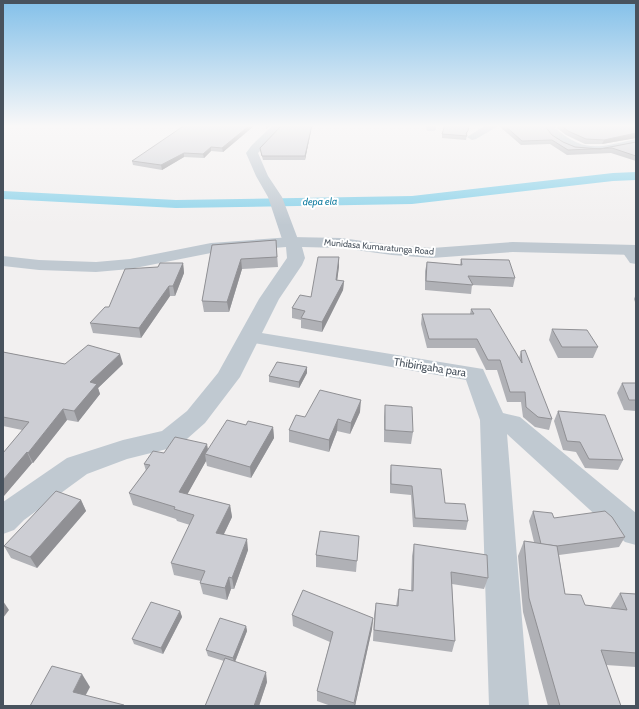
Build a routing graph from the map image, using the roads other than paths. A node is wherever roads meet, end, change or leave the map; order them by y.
1 (254, 158) edge
2 (291, 242) junction
3 (634, 253) edge
4 (3, 261) edge
5 (250, 337) junction
6 (493, 420) junction
7 (3, 521) edge
8 (636, 532) edge
9 (509, 706) edge

1 - 2 street
2 - 3 street, Munidasa Kumaratunga Road
2 - 4 street, Munidasa Kumaratunga Road
2 - 5 street
5 - 6 street, Thibirigaha para
5 - 7 street
6 - 8 street
6 - 9 street

